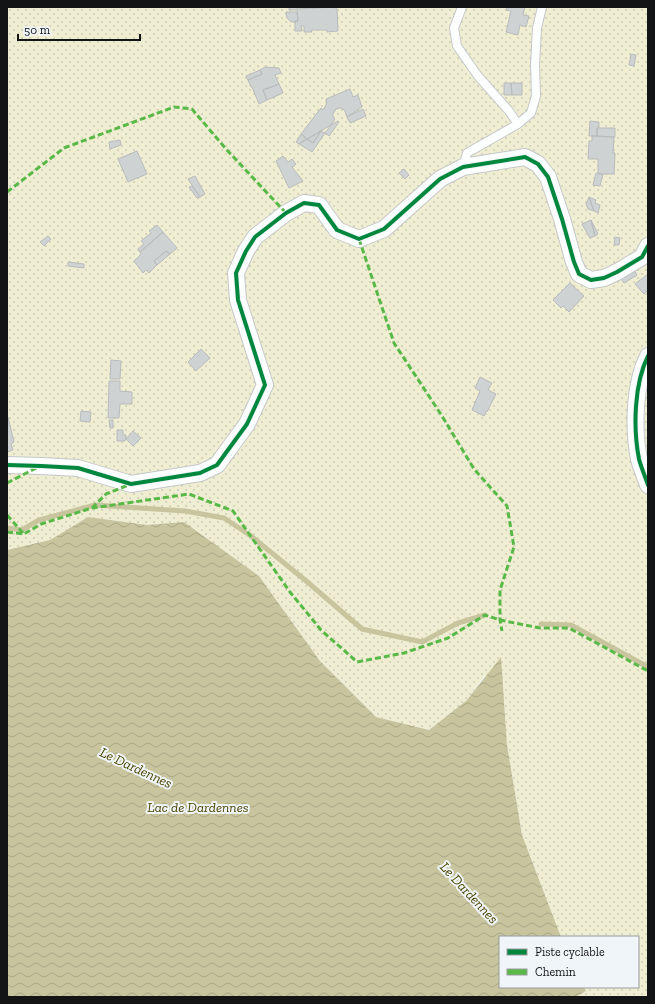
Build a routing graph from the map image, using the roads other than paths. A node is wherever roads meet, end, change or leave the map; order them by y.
1 (462, 7) edge
2 (542, 7) edge
3 (518, 124) junction
4 (464, 167) junction
5 (648, 246) edge
6 (648, 356) edge
7 (7, 465) edge
8 (648, 485) edge

1 - 3 lane
2 - 3 lane
3 - 4 lane
4 - 5 street
4 - 7 street
6 - 8 street

